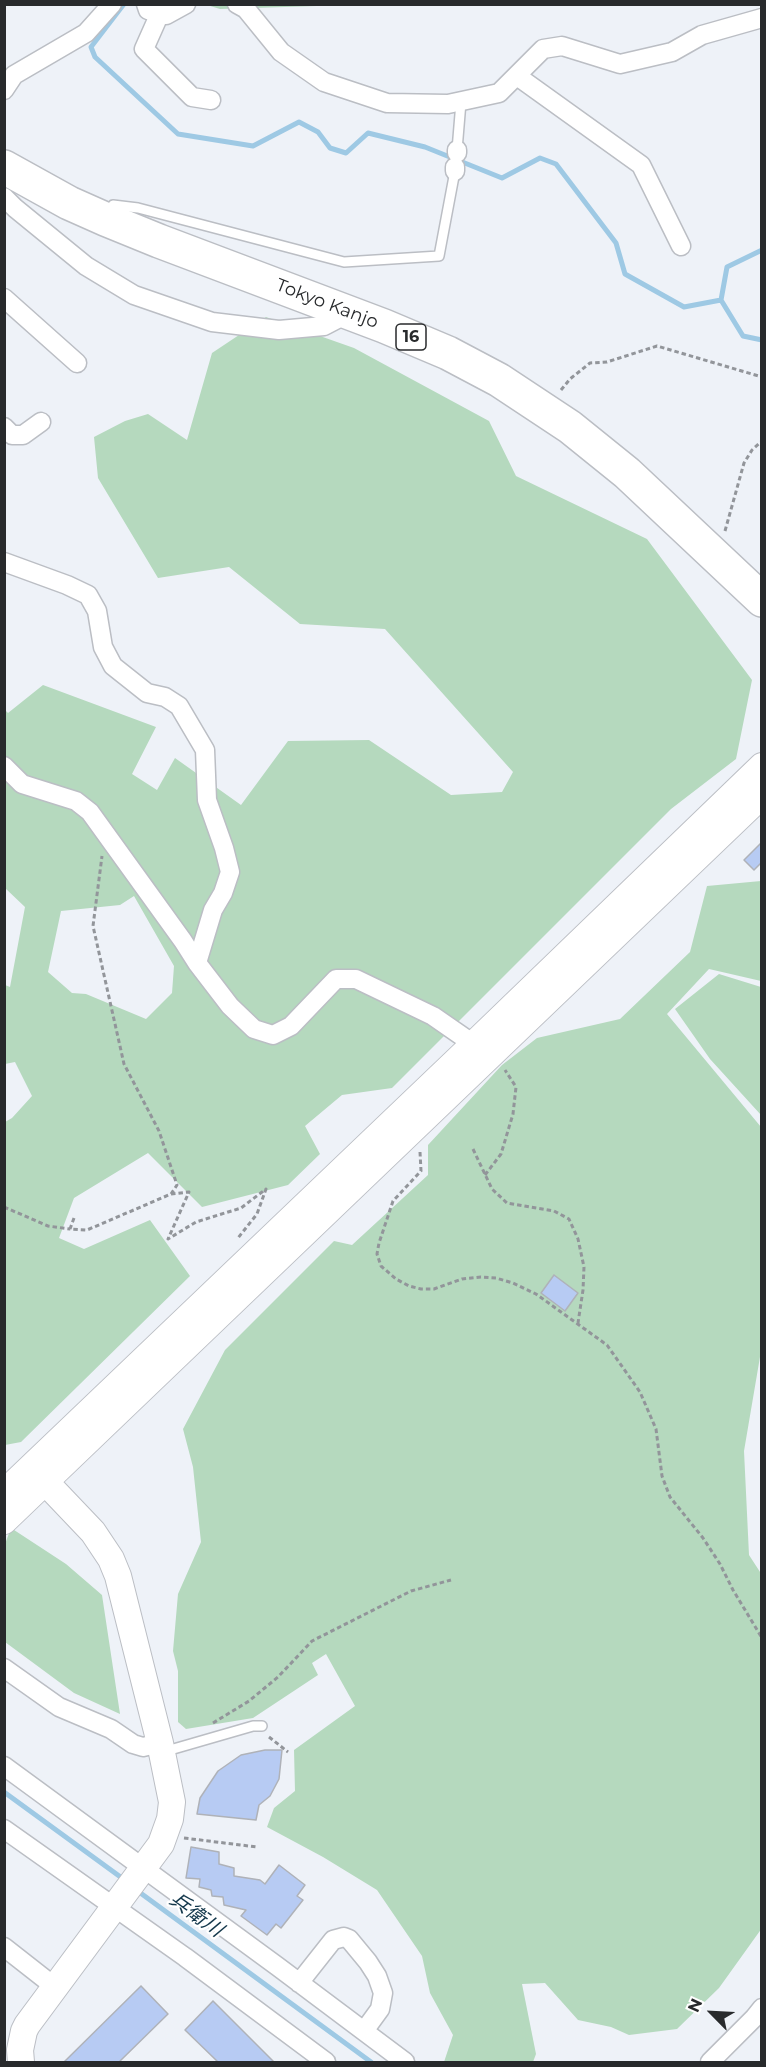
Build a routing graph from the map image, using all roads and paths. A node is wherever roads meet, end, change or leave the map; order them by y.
1 (112, 4) edge
2 (186, 4) edge
3 (237, 4) edge
4 (153, 9) edge
5 (762, 18) edge
6 (517, 76) junction
7 (4, 90) edge
8 (211, 99) dead end
9 (461, 102) junction
10 (4, 167) edge
11 (4, 197) edge
12 (105, 219) junction
13 (681, 246) dead end
14 (4, 298) edge
15 (349, 314) junction
16 (77, 363) dead end
17 (762, 377) edge
18 (561, 390) dead end
19 (40, 422) dead end
20 (4, 427) edge
21 (762, 441) edge
22 (724, 531) dead end
23 (4, 562) edge
24 (762, 600) edge
25 (4, 766) edge
26 (762, 766) edge
27 (762, 795) edge
28 (109, 837) junction
29 (197, 963) junction
30 (482, 1050) junction
31 (516, 1087) dead end
32 (419, 1145) dead end
33 (473, 1149) dead end
34 (485, 1175) junction
35 (171, 1194) junction
36 (4, 1207) edge
37 (74, 1218) dead end
38 (70, 1229) junction
39 (236, 1241) dead end
40 (578, 1323) junction
41 (38, 1474) junction
42 (4, 1493) edge
43 (4, 1521) edge
44 (451, 1580) dead end
45 (762, 1638) edge
46 (4, 1668) edge
47 (217, 1719) dead end
48 (262, 1726) dead end
49 (161, 1747) junction
50 (4, 1766) edge
51 (4, 1828) edge
52 (182, 1838) dead end
53 (257, 1847) dead end
54 (131, 1885) junction
55 (4, 1947) edge
56 (299, 1983) junction
57 (55, 1987) junction
58 (762, 2008) edge
59 (364, 2031) junction
60 (21, 2062) edge
61 (326, 2062) edge
62 (405, 2062) edge
63 (710, 2062) edge

1 - 7 street
2 - 4 street
3 - 9 street
4 - 8 street
5 - 6 street
6 - 9 street
6 - 13 street
9 - 12 lane
10 - 12 highway, Tokyo Kanjo / 16
11 - 15 street
12 - 15 highway, Tokyo Kanjo / 16
14 - 16 street
15 - 24 highway, Tokyo Kanjo / 16
17 - 18 path
19 - 20 street
21 - 22 path
23 - 29 street
25 - 28 street
26 - 30 street
27 - 30 street
28 - 29 street
28 - 35 path
29 - 30 street
30 - 41 street
31 - 34 path
32 - 40 path
33 - 34 path
34 - 40 path
35 - 38 path
35 - 39 path
36 - 38 path
37 - 38 path
40 - 45 path
41 - 42 street
41 - 43 street
41 - 49 street
44 - 47 path
46 - 49 street
48 - 49 lane
49 - 54 street
50 - 54 street
51 - 54 street
52 - 53 path
54 - 56 street
54 - 57 street
54 - 61 street
55 - 57 street
56 - 59 street
56 - 59 street
57 - 60 street
58 - 63 street
59 - 62 street

